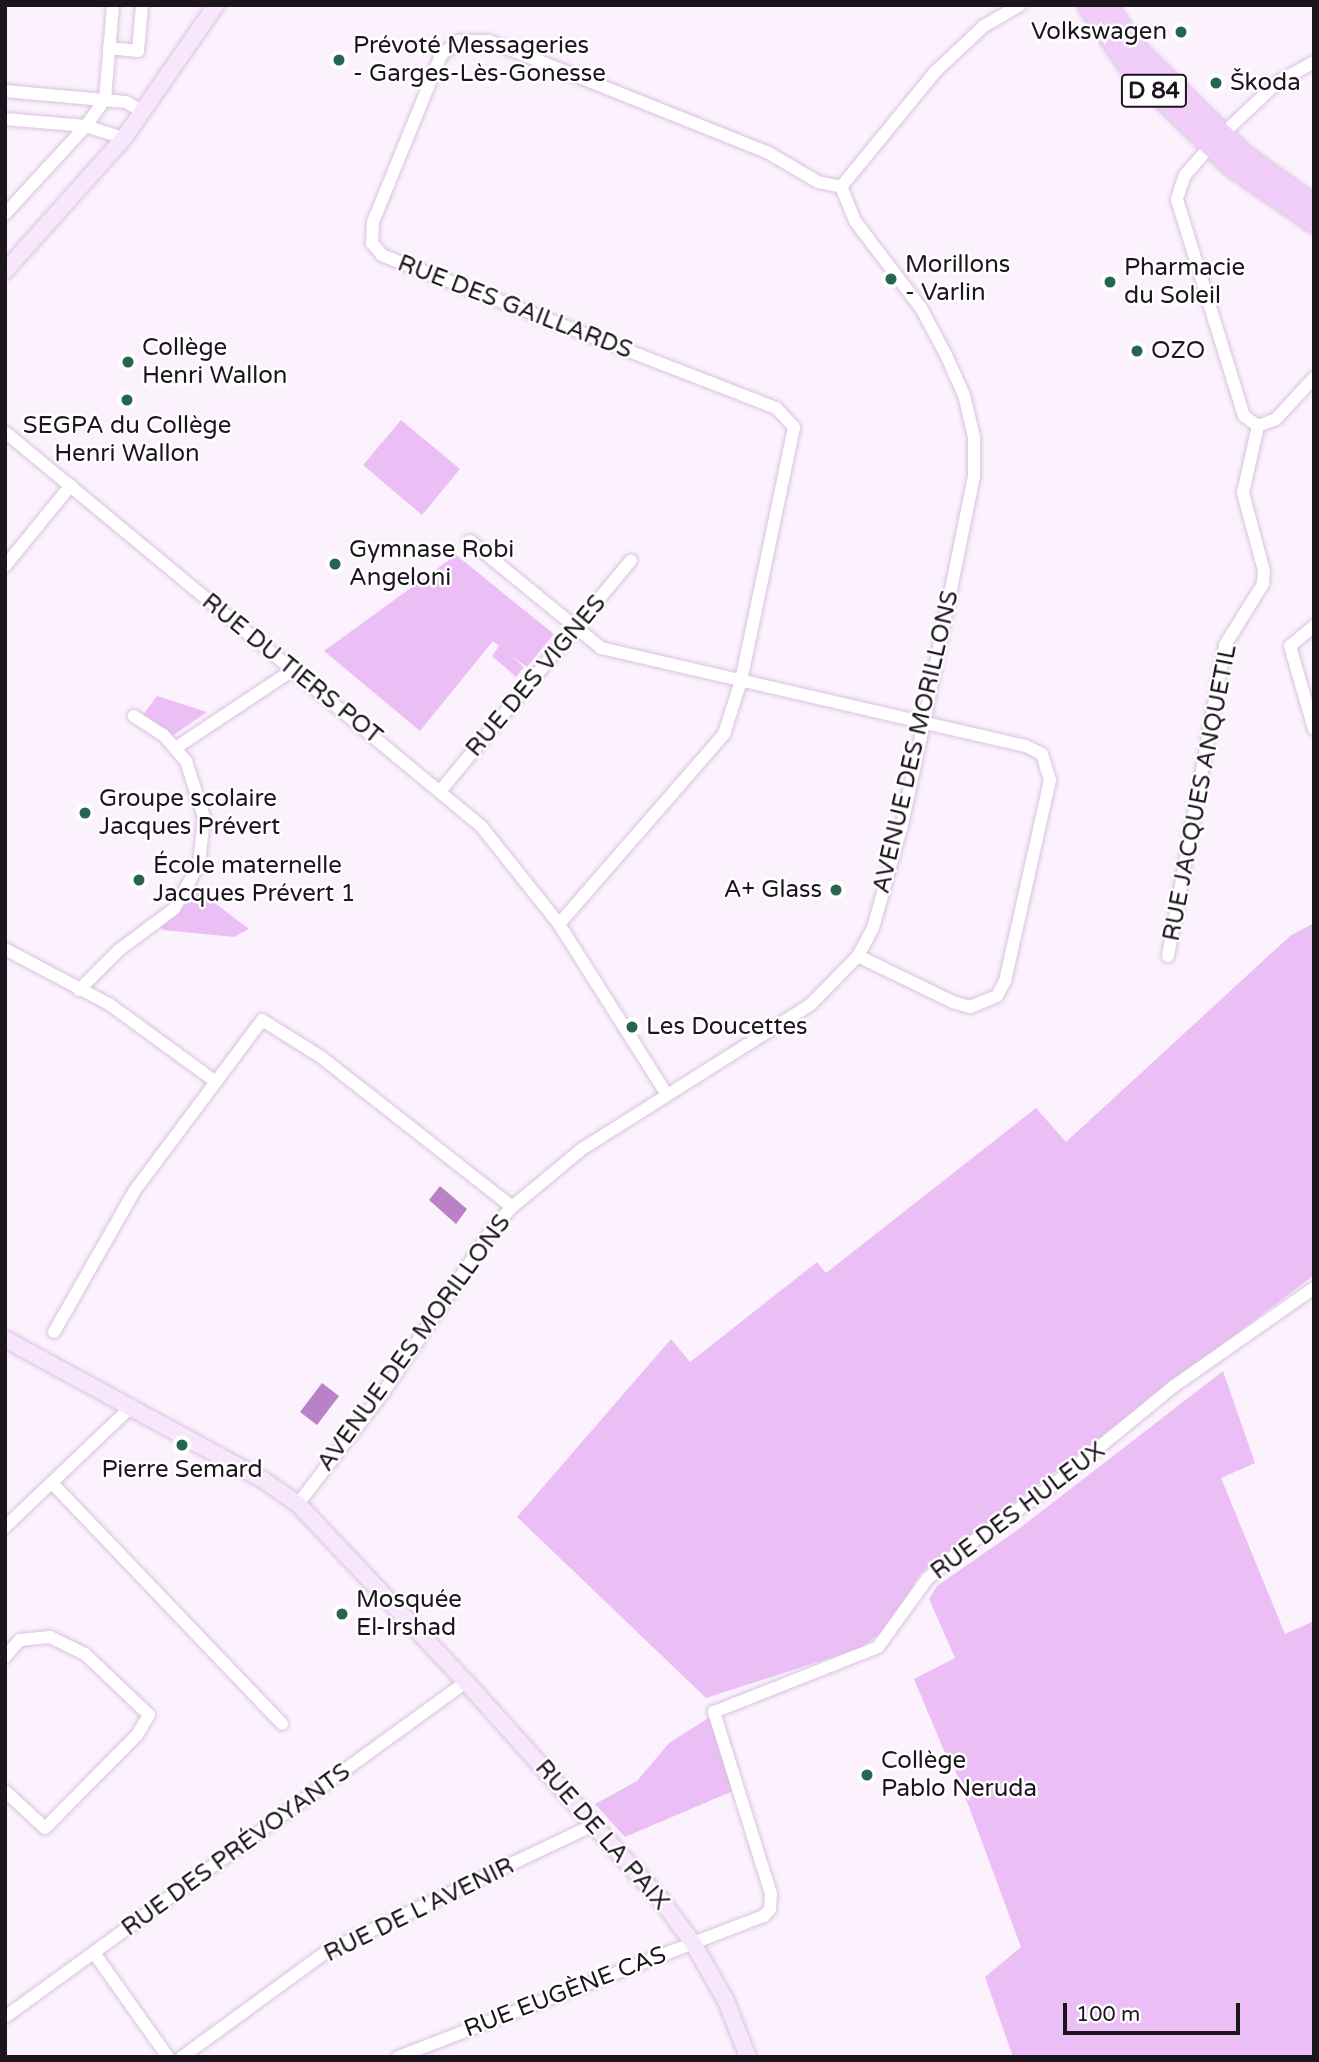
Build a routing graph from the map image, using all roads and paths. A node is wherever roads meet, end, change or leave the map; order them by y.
1 (113, 5) edge
2 (142, 5) edge
3 (216, 5) edge
4 (1007, 5) edge
5 (1020, 5) edge
6 (1092, 6) edge
7 (984, 26) junction
8 (109, 48) junction
9 (1314, 62) edge
10 (5, 91) edge
11 (105, 99) junction
12 (143, 112) junction
13 (5, 119) edge
14 (86, 126) junction
15 (124, 138) junction
16 (1217, 140) junction
17 (841, 187) junction
18 (1314, 205) edge
19 (5, 214) edge
20 (1314, 223) edge
21 (5, 271) edge
22 (1314, 378) edge
23 (1258, 426) junction
24 (5, 432) edge
25 (71, 485) junction
26 (470, 541) dead end
27 (631, 561) dead end
28 (5, 566) edge
29 (1314, 626) edge
30 (575, 629) junction
31 (293, 670) junction
32 (741, 681) junction
33 (134, 716) dead end
34 (924, 722) junction
35 (1314, 729) edge
36 (177, 747) junction
37 (441, 790) junction
38 (559, 924) junction
39 (5, 950) edge
40 (858, 956) junction
41 (1168, 956) dead end
42 (79, 990) junction
43 (216, 1082) junction
44 (666, 1093) junction
45 (512, 1207) junction
46 (1314, 1288) edge
47 (54, 1332) dead end
48 (5, 1339) edge
49 (131, 1407) junction
50 (52, 1483) junction
51 (298, 1504) junction
52 (5, 1527) edge
53 (5, 1657) edge
54 (466, 1682) junction
55 (282, 1724) dead end
56 (5, 1791) edge
57 (595, 1824) junction
58 (693, 1943) junction
59 (94, 1954) junction
60 (5, 2017) edge
61 (168, 2057) edge
62 (183, 2057) edge
63 (398, 2057) edge
64 (748, 2057) edge

1 - 8 street
2 - 8 street
3 - 12 street
4 - 7 street
5 - 7 street
6 - 16 main road, D 84
7 - 17 street
8 - 11 street
9 - 16 street
10 - 11 street
11 - 12 street
11 - 14 street
12 - 15 street
13 - 14 street
14 - 15 street
14 - 19 street
15 - 21 street
16 - 18 main road, D 84
16 - 20 main road, D 84
16 - 23 street
17 - 32 street, RUE DES GAILLARDS
17 - 34 street, AVENUE DES MORILLONS
22 - 23 street
23 - 41 street, RUE JACQUES ANQUETIL
24 - 25 street, RUE DU TIERS POT
25 - 28 street
25 - 31 street, RUE DU TIERS POT
26 - 30 street
27 - 30 street, RUE DES VIGNES
29 - 35 street
30 - 32 street
30 - 37 street, RUE DES VIGNES
31 - 36 street
31 - 37 street, RUE DU TIERS POT
32 - 34 street
32 - 38 street
33 - 36 street
34 - 40 street, AVENUE DES MORILLONS
34 - 40 street
36 - 42 street
37 - 38 street, RUE DU TIERS POT
38 - 44 street, RUE DU TIERS POT
39 - 42 street
40 - 44 street, AVENUE DES MORILLONS
42 - 43 street
43 - 45 street
43 - 47 street
44 - 45 street, AVENUE DES MORILLONS
45 - 51 street, AVENUE DES MORILLONS
46 - 58 street, RUE DES HULEUX
48 - 49 street, RUE DE LA PAIX
49 - 50 street
49 - 51 street, RUE DE LA PAIX
50 - 52 street
50 - 55 street
51 - 54 street, RUE DE LA PAIX
53 - 56 street
54 - 57 street, RUE DE LA PAIX
54 - 59 street, RUE DES PRÉVOYANTS
57 - 58 street, RUE DE LA PAIX
57 - 62 street, RUE DE L'AVENIR
58 - 63 street, RUE EUGÈNE CAS
58 - 64 street, RUE DE LA PAIX
59 - 60 street, RUE DES PRÉVOYANTS
59 - 61 street

